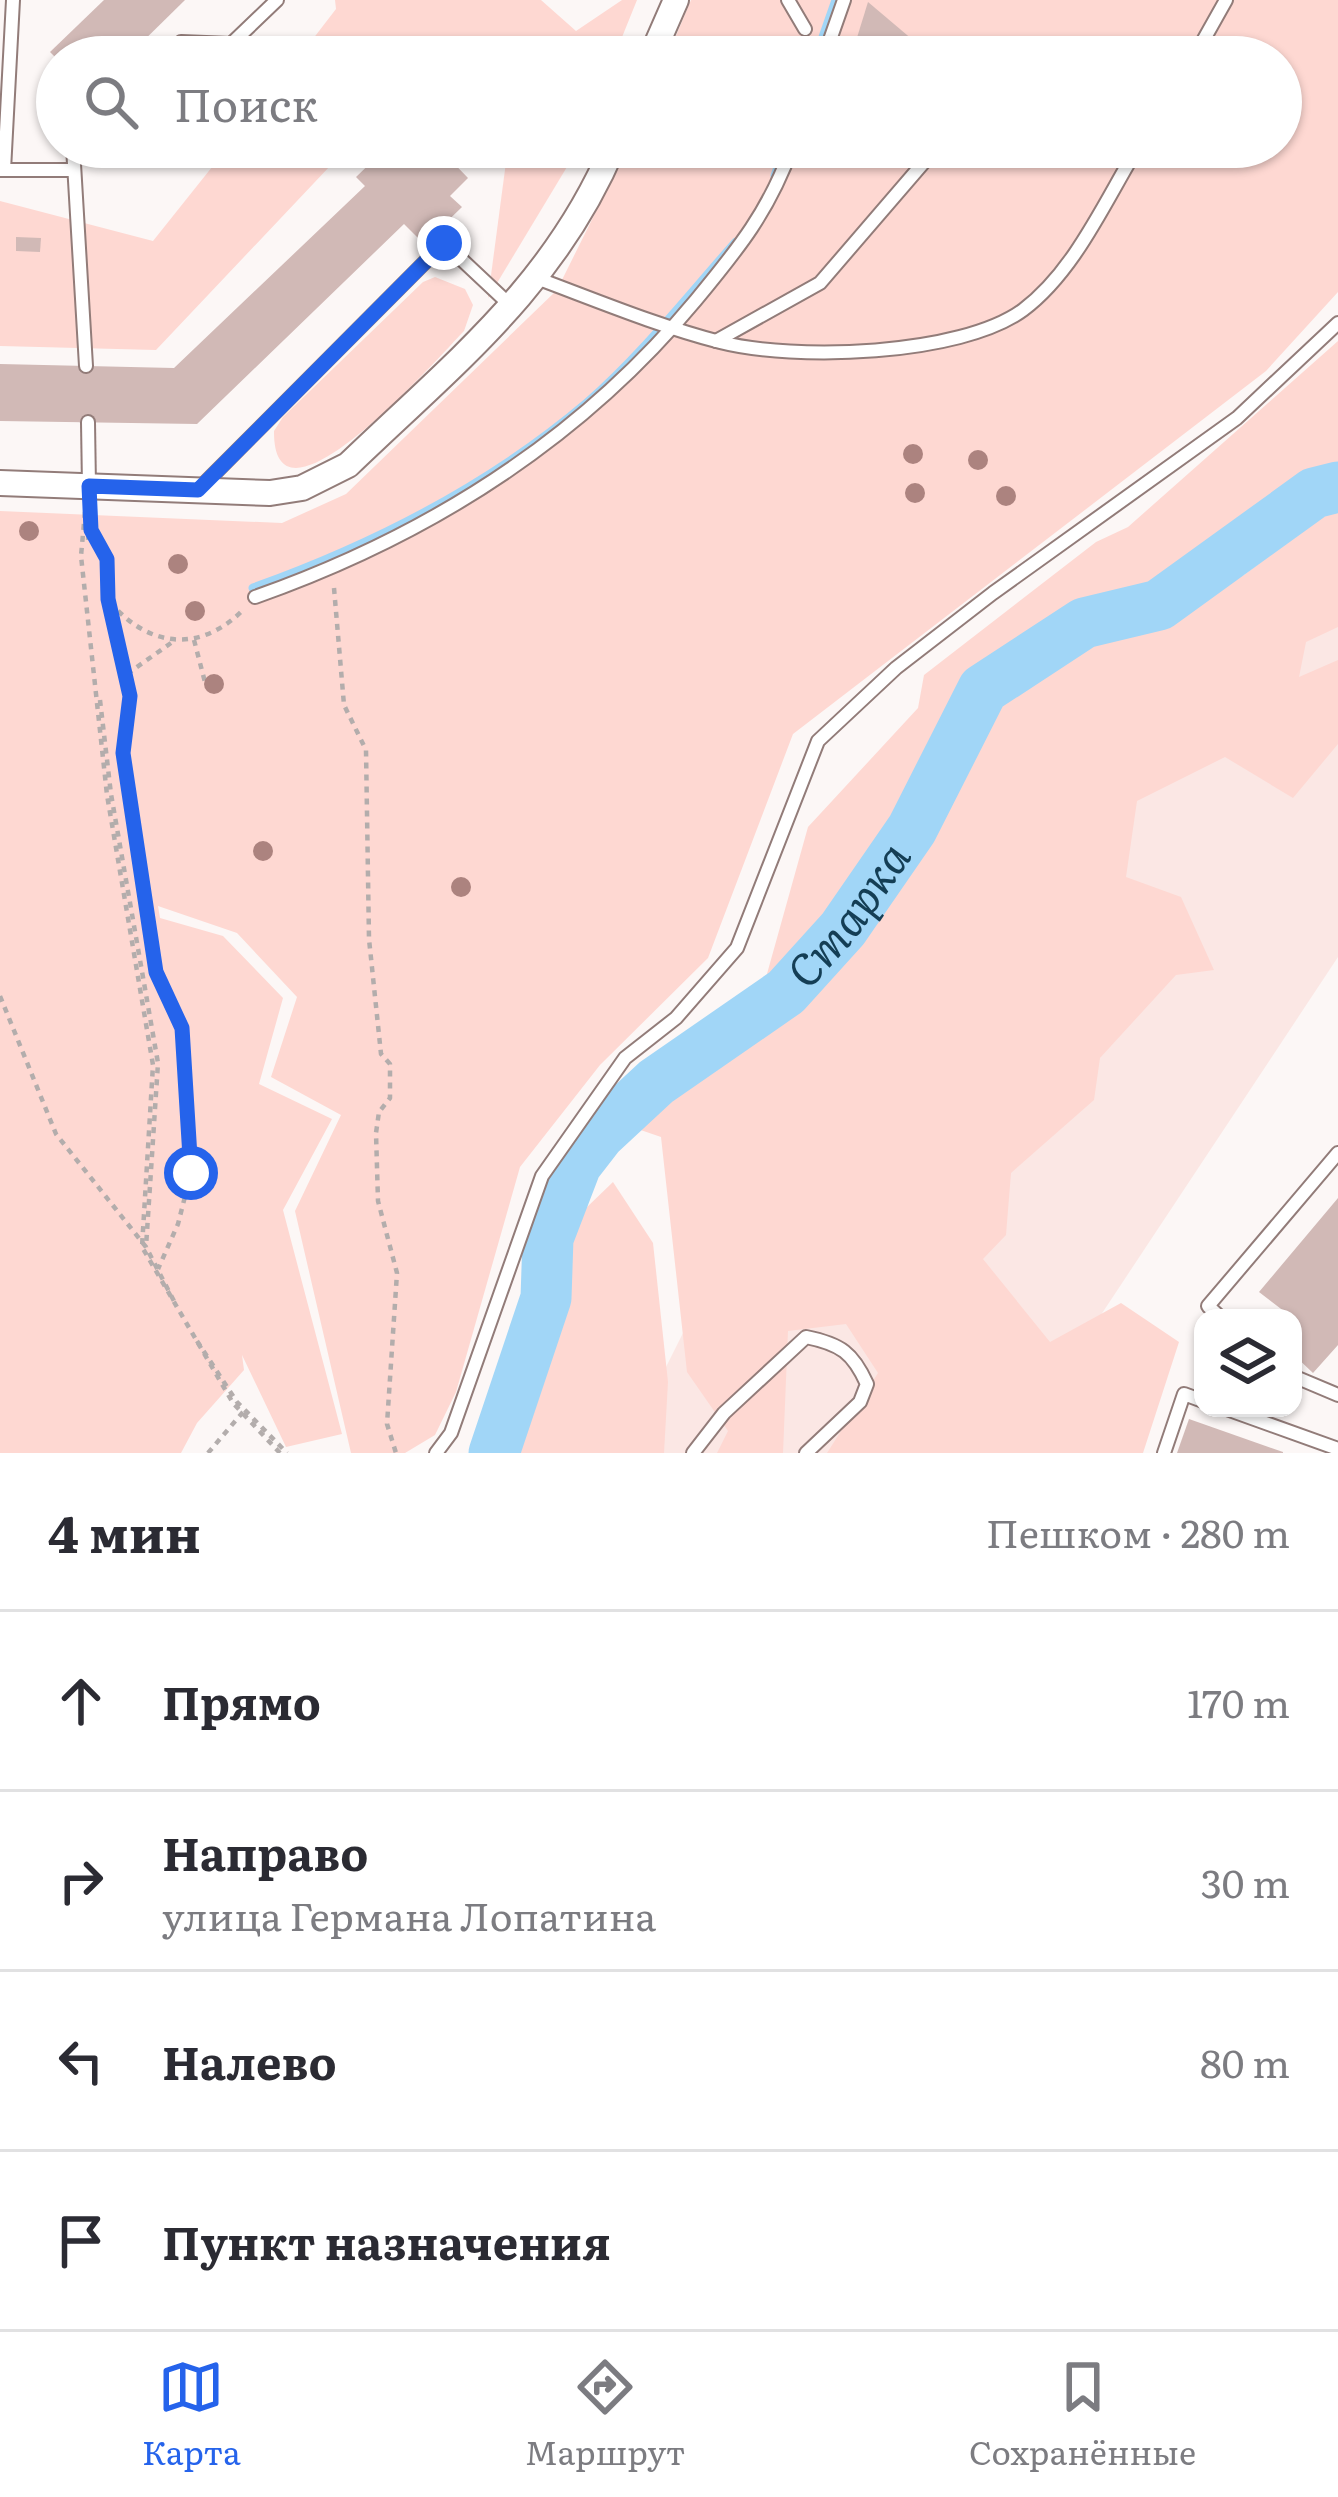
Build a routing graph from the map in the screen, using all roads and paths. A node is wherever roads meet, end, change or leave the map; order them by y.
1 (13, 0) edge
2 (277, 0) edge
3 (676, 0) edge
4 (788, 0) edge
5 (844, 0) edge
6 (1226, 0) edge
7 (805, 29) dead end
8 (239, 36) edge
9 (661, 36) edge
10 (831, 36) edge
11 (1206, 36) edge
12 (604, 168) edge
13 (784, 168) edge
14 (919, 168) edge
15 (1125, 168) edge
16 (2, 170) edge
17 (72, 170) joint
18 (539, 279) junction
19 (512, 307) junction
20 (1338, 323) edge
21 (672, 327) junction
22 (716, 341) junction
23 (86, 366) dead end
24 (88, 422) dead end
25 (0, 483) edge
26 (198, 490) junction
27 (87, 496) junction
28 (91, 530) junction
29 (332, 570) junction
30 (255, 597) joint
31 (108, 599) junction
32 (194, 640) junction
33 (171, 644) junction
34 (124, 675) junction
35 (206, 686) dead end
36 (0, 996) edge
37 (1338, 1153) edge
38 (144, 1244) junction
39 (158, 1269) junction
40 (1211, 1309) edge
41 (1302, 1380) edge
42 (1338, 1395) edge
43 (1194, 1397) edge
44 (244, 1411) junction
45 (1249, 1417) edge
46 (1338, 1449) edge
47 (208, 1453) edge
48 (283, 1453) edge
49 (396, 1453) edge
50 (436, 1453) edge
51 (693, 1453) edge
52 (806, 1453) edge
53 (1164, 1453) edge

1 - 16 lane
2 - 8 lane
3 - 9 street
4 - 7 lane
5 - 10 lane
6 - 11 lane
12 - 18 street
13 - 21 lane
14 - 22 lane
15 - 22 lane
16 - 17 lane
17 - 23 lane
18 - 19 street
18 - 21 lane
19 - 26 street
19 - 26 lane
20 - 50 lane
21 - 22 lane
21 - 29 lane
24 - 27 lane
25 - 27 street
26 - 27 street
27 - 28 path
27 - 38 path
28 - 31 path
28 - 38 path
29 - 30 lane
29 - 49 path
30 - 32 path
31 - 33 path
31 - 34 path
32 - 33 path
32 - 35 path
33 - 34 path
34 - 39 path
36 - 38 path
37 - 40 lane
38 - 39 path
38 - 44 path
39 - 44 path
41 - 42 lane
43 - 53 lane
44 - 47 path
44 - 48 path
45 - 46 lane
51 - 52 lane

